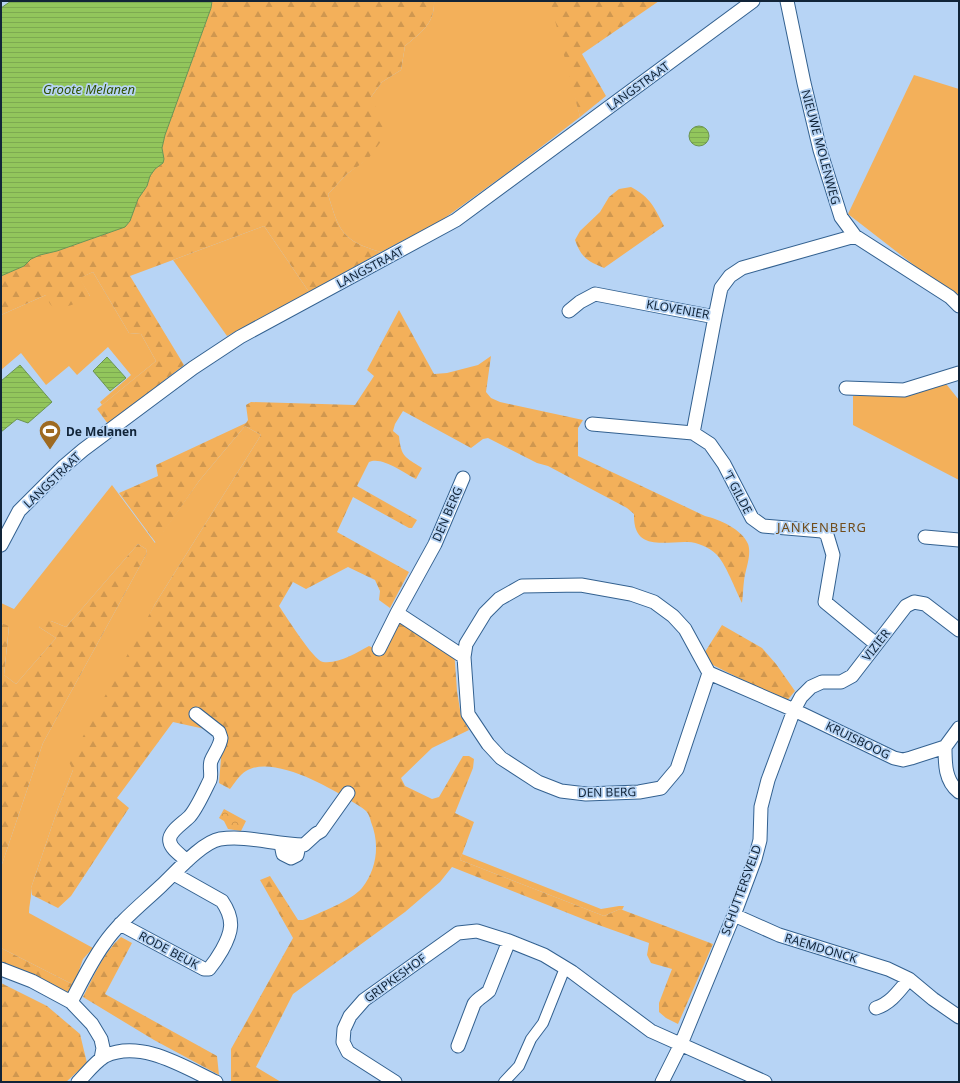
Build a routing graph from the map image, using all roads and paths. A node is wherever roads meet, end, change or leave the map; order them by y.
1 (753, 1) edge
2 (787, 1) edge
3 (855, 236) junction
4 (959, 306) edge
5 (569, 311) dead end
6 (715, 317) junction
7 (959, 372) edge
8 (846, 388) dead end
9 (592, 424) dead end
10 (693, 433) junction
11 (462, 478) dead end
12 (925, 537) dead end
13 (959, 540) edge
14 (1, 545) edge
15 (397, 613) junction
16 (959, 630) edge
17 (876, 644) junction
18 (379, 649) dead end
19 (464, 657) junction
20 (709, 673) junction
21 (794, 710) junction
22 (196, 714) dead end
23 (959, 728) edge
24 (945, 747) junction
25 (959, 792) edge
26 (348, 793) dead end
27 (187, 860) junction
28 (174, 874) junction
29 (734, 915) junction
30 (120, 924) junction
31 (509, 941) junction
32 (565, 968) junction
33 (1, 969) edge
34 (909, 979) junction
35 (71, 1002) junction
36 (876, 1008) dead end
37 (959, 1017) edge
38 (102, 1044) junction
39 (680, 1044) junction
40 (458, 1046) dead end
41 (117, 1053) junction
42 (101, 1059) junction
43 (78, 1082) edge
44 (216, 1082) edge
45 (395, 1082) edge
46 (504, 1082) edge
47 (662, 1082) edge
48 (765, 1082) edge

1 - 14 street, LANGSTRAAT
2 - 3 street, NIEUWE MOLENWEG
3 - 4 street, NIEUWE MOLENWEG
3 - 6 street, KLOVENIER
5 - 6 street, KLOVENIER
6 - 10 street
7 - 8 street
9 - 10 street, 'T GILDE
10 - 17 street, 'T GILDE
11 - 15 street, DEN BERG
12 - 13 street
15 - 18 street, DEN BERG
15 - 19 street
16 - 17 street, VIZIER
17 - 21 street, VIZIER
19 - 20 street, DEN BERG
19 - 20 street, DEN BERG
20 - 21 street
21 - 24 street, KRUISBOOG
21 - 29 street, SCHUTTERSVELD
22 - 27 street
23 - 24 street
24 - 25 street
26 - 27 street
27 - 28 street
28 - 30 street
28 - 30 street, RODE BEUK
29 - 34 street, RAEMDONCK
29 - 39 street, SCHUTTERSVELD
30 - 35 street
31 - 32 street, GRIPKESHOF
31 - 40 street
31 - 45 street, GRIPKESHOF
32 - 39 street, GRIPKESHOF
32 - 46 street
33 - 35 street
34 - 36 street
34 - 37 street, RAEMDONCK
35 - 38 street
38 - 41 street
38 - 42 street
39 - 47 street, SCHUTTERSVELD
39 - 48 street, GRIPKESHOF
41 - 42 street
41 - 44 street
42 - 43 street

